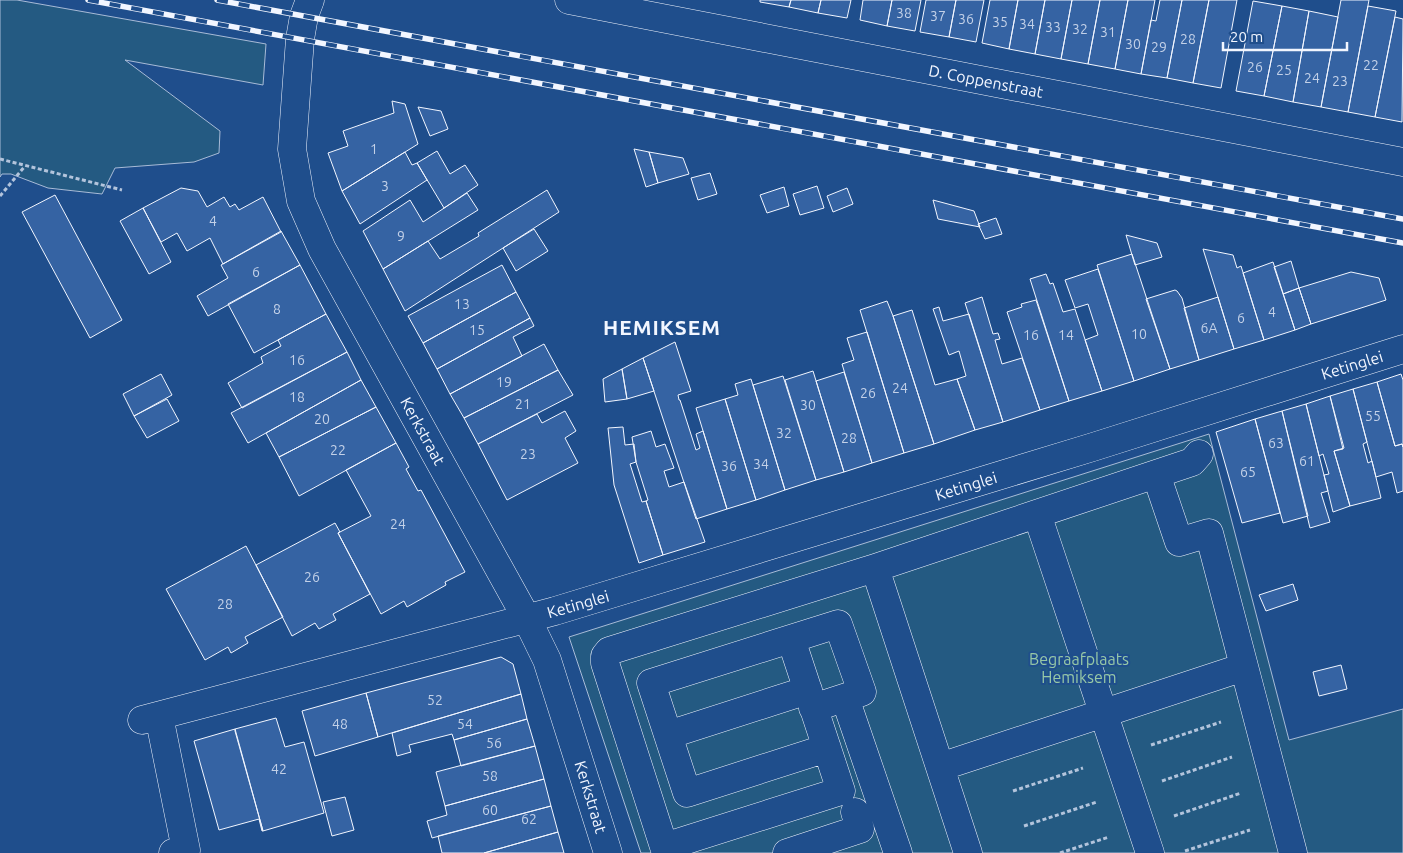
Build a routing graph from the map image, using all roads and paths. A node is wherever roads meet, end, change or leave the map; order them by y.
1 (310, 0) edge
2 (569, 0) edge
3 (0, 160) edge
4 (1403, 162) edge
5 (25, 166) junction
6 (122, 190) dead end
7 (0, 196) edge
8 (1403, 349) edge
9 (1199, 454) dead end
10 (1156, 474) junction
11 (1038, 514) junction
12 (875, 568) junction
13 (527, 619) junction
14 (791, 639) junction
15 (1244, 667) junction
16 (845, 698) junction
17 (811, 699) junction
18 (1104, 713) junction
19 (668, 735) junction
20 (827, 748) junction
21 (940, 768) junction
22 (848, 802) junction
23 (881, 803) junction
24 (1251, 829) dead end
25 (665, 850) edge
26 (173, 853) edge
27 (608, 853) edge
28 (787, 853) edge
29 (898, 853) edge
30 (968, 853) edge
31 (1150, 853) edge
32 (1179, 853) edge
33 (1293, 853) edge

1 - 13 street, Kerkstraat
2 - 4 street, D. Coppenstraat
3 - 5 path
5 - 6 path
5 - 7 path
8 - 13 street, Ketinglei
9 - 10 street
10 - 11 street
10 - 15 street
11 - 12 street
11 - 18 street
12 - 21 street
12 - 25 street
13 - 26 street, Ketinglei
13 - 27 street, Kerkstraat
14 - 16 street
14 - 17 street
14 - 19 street
15 - 18 street
15 - 33 street
16 - 17 street
16 - 23 street
17 - 19 street
17 - 20 street
18 - 21 street
18 - 31 street
19 - 20 street
20 - 22 street
21 - 30 street
22 - 23 street
22 - 25 street
22 - 28 street
23 - 29 street
24 - 32 path

